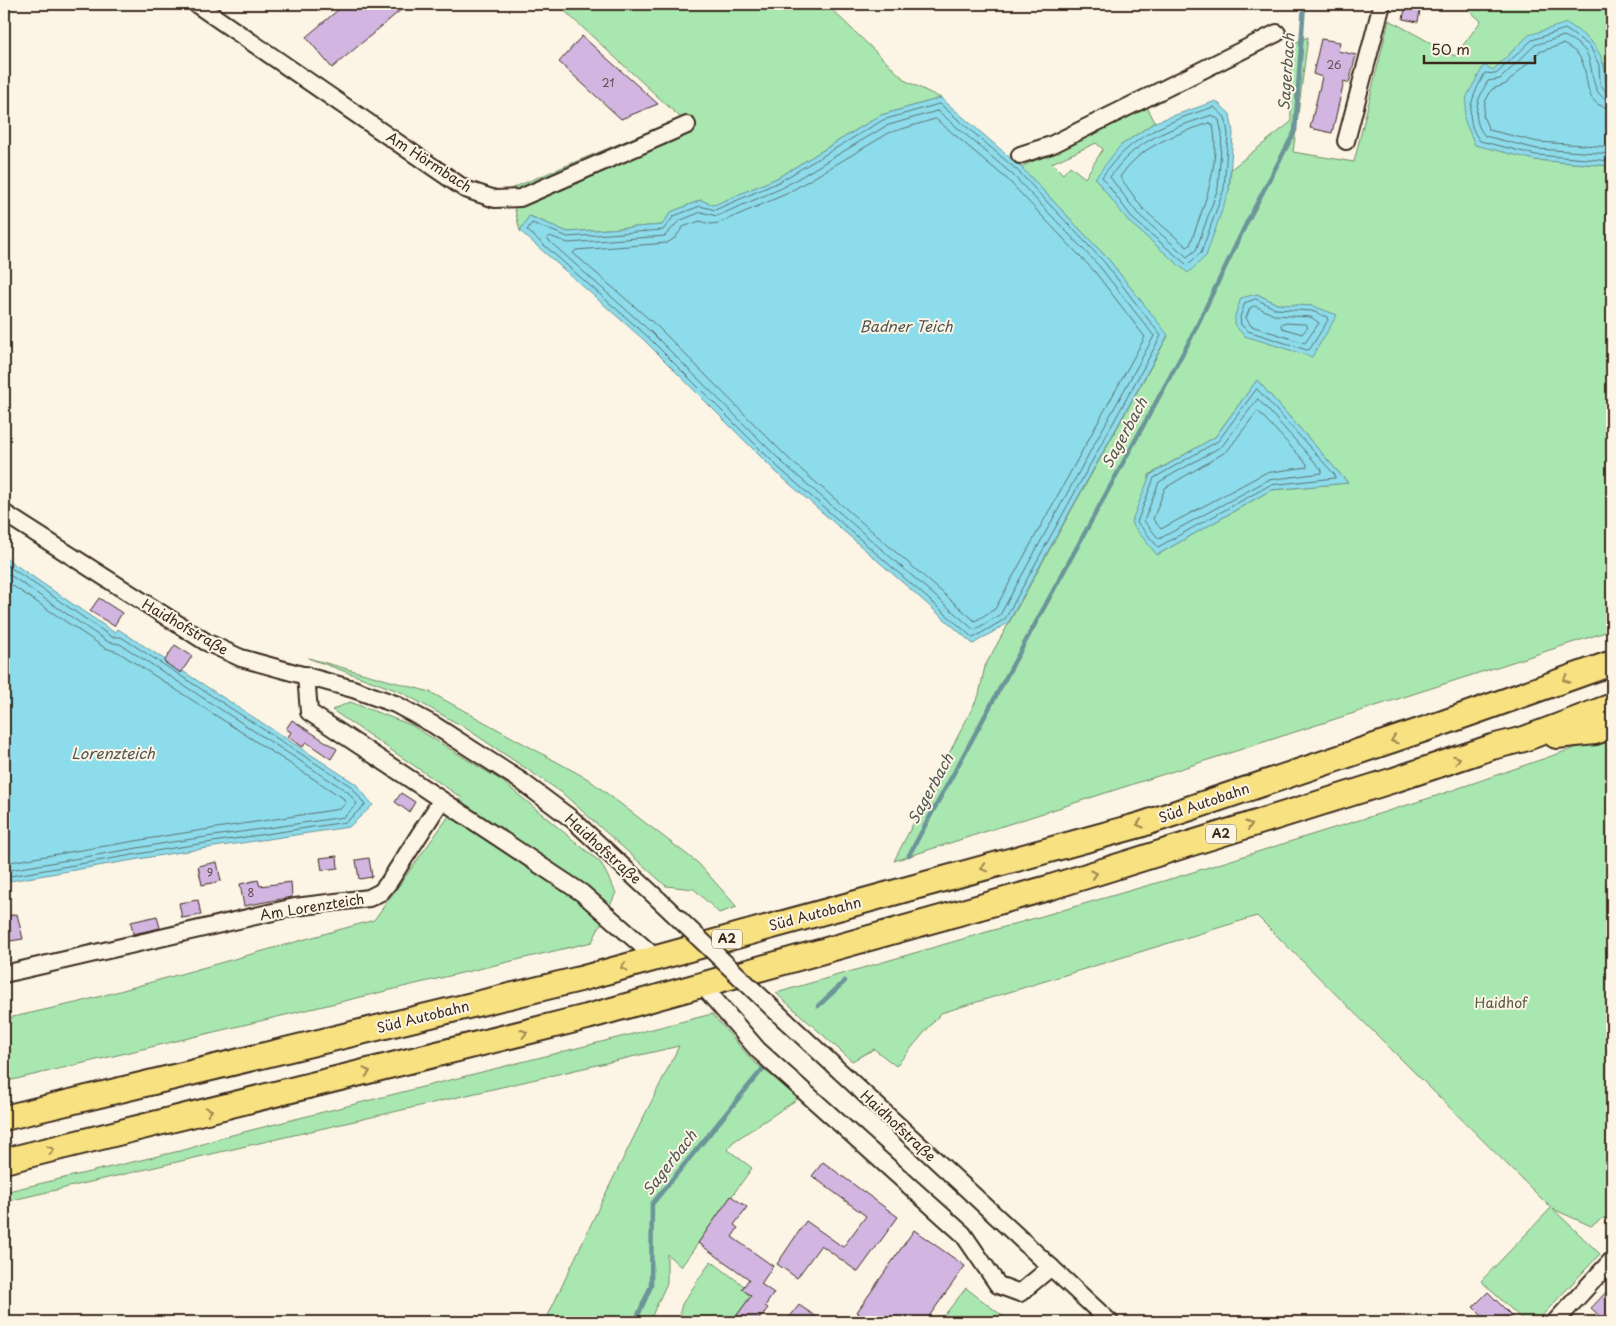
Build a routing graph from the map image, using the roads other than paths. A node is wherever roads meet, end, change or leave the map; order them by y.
1 (196, 4) edge
2 (1382, 4) edge
3 (1277, 33) dead end
4 (687, 125) dead end
5 (1346, 141) dead end
6 (1020, 155) dead end
7 (4, 513) edge
8 (1612, 663) edge
9 (306, 675) junction
10 (1612, 706) edge
11 (1612, 726) edge
12 (1524, 739) junction
13 (441, 801) junction
14 (656, 958) junction
15 (4, 974) edge
16 (703, 986) junction
17 (4, 1118) edge
18 (4, 1161) edge
19 (1612, 1260) edge
20 (1051, 1267) junction
21 (1110, 1322) edge
22 (1555, 1322) edge

1 - 4 street, Am Hörmbach
2 - 5 street
3 - 6 street
7 - 9 street, Haidhofstraße
8 -> 14 highway, Süd Autobahn / A2
9 - 13 street
9 - 20 street, Haidhofstraße, bridge
10 - 12 highway, A2
11 - 12 highway
16 -> 12 highway, A2
13 - 14 street
13 - 15 street, Am Lorenzteich
14 -> 17 highway, Süd Autobahn / A2
18 -> 16 highway, A2
16 - 20 street
19 - 22 street
20 - 21 street, Haidhofstraße

